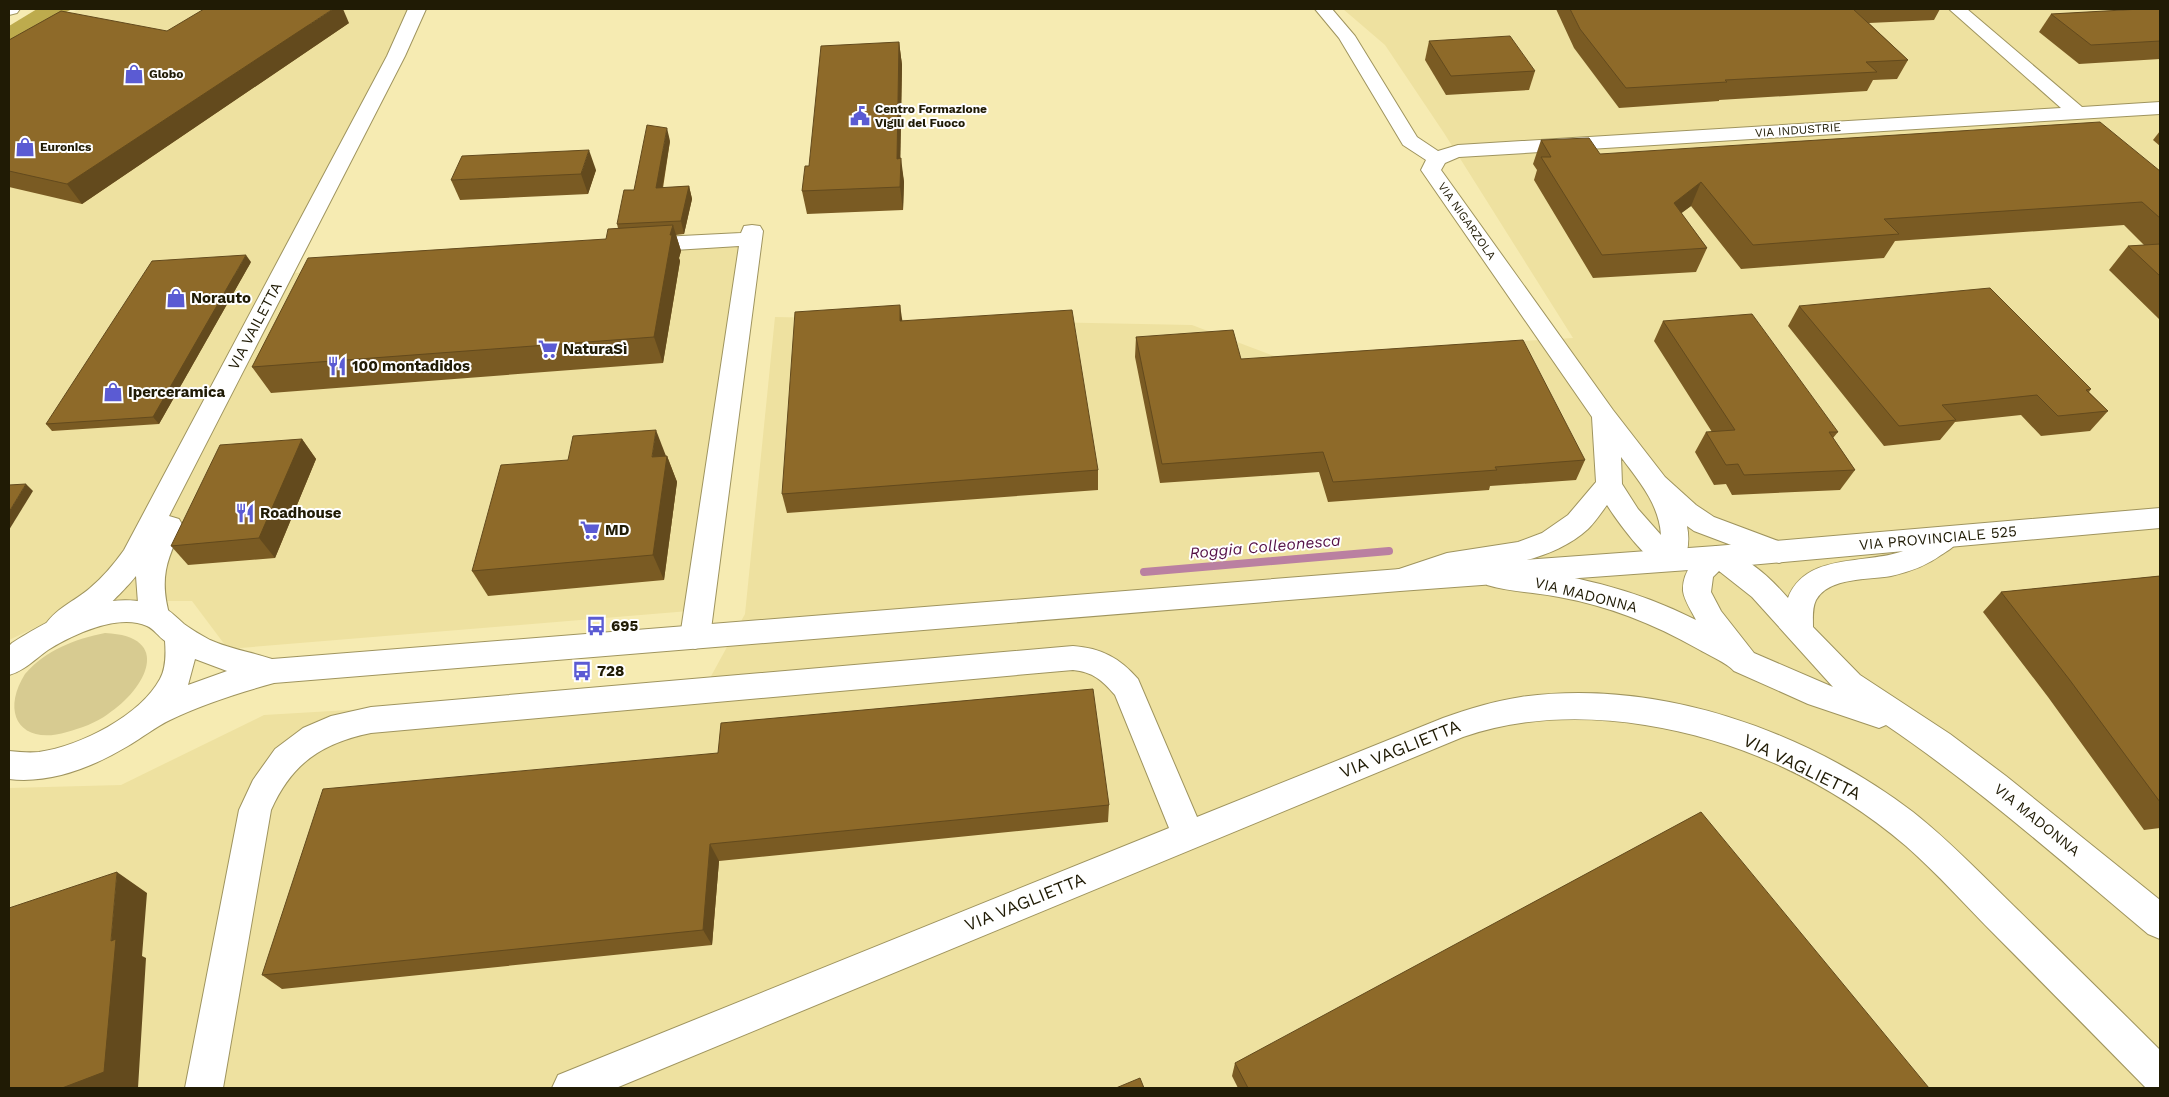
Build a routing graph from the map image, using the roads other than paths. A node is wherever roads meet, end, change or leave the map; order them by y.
1 (417, 9) edge
2 (434, 9) edge
3 (1323, 9) edge
4 (1957, 9) edge
5 (2160, 108) edge
6 (2078, 113) junction
7 (1438, 159) junction
8 (621, 246) edge
9 (1604, 416) junction
10 (1609, 484) junction
11 (1656, 484) junction
12 (2160, 518) edge
13 (1947, 537) junction
14 (1779, 552) junction
15 (1716, 557) junction
16 (1670, 560) junction
17 (1475, 574) junction
18 (1400, 580) junction
19 (156, 617) junction
20 (1799, 631) junction
21 (178, 636) junction
22 (695, 637) junction
23 (40, 639) junction
24 (1744, 662) junction
25 (9, 663) edge
26 (274, 671) junction
27 (147, 716) junction
28 (1909, 725) junction
29 (9, 765) edge
30 (1188, 835) junction
31 (2160, 922) edge
32 (2160, 1076) edge
33 (204, 1088) edge
34 (571, 1088) edge

1 - 23 street, VIA VAILETTA
2 - 19 street, VIA VAILETTA
3 - 7 street, VIA NIGARZOLA
4 - 6 street
5 - 6 street, VIA INDUSTRIE
6 - 7 street, VIA INDUSTRIE
7 - 9 street, VIA NIGARZOLA
8 - 22 street
9 - 10 street, VIA NIGARZOLA
9 - 11 street, VIA NIGARZOLA
10 - 16 street, VIA NIGARZOLA
10 - 18 street
11 - 14 street, VIA NIGARZOLA
11 - 16 street, VIA NIGARZOLA
12 - 13 street, VIA PROVINCIALE 525
13 - 14 street, VIA PROVINCIALE 525
13 - 20 street
14 - 15 street, VIA PROVINCIALE 525
15 - 16 street, VIA PROVINCIALE 525
15 - 20 street, VIA MADONNA
15 - 24 street, VIA MADONNA
16 - 17 street, VIA PROVINCIALE 525
17 - 18 street
17 - 24 street, VIA MADONNA
18 - 22 street
19 - 21 street
19 - 23 street
20 - 28 street, VIA MADONNA
21 - 26 street
21 - 27 street
22 - 26 street
23 - 25 street
24 - 28 street, VIA MADONNA
26 - 27 street
27 - 29 street
28 - 31 street, VIA MADONNA
30 - 32 street, VIA VAGLIETTA
30 - 33 street
30 - 34 street, VIA VAGLIETTA

